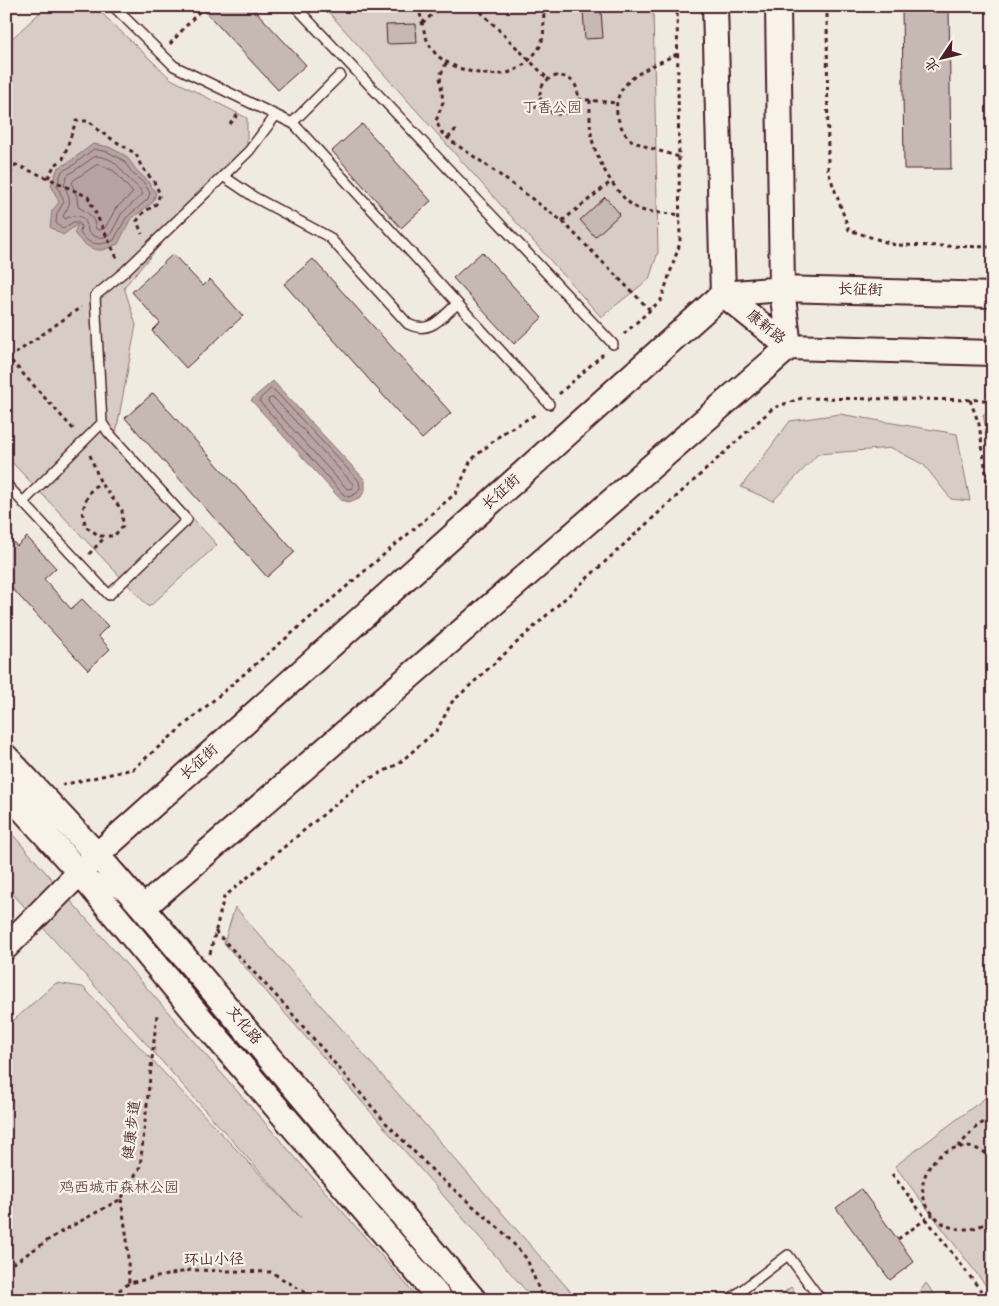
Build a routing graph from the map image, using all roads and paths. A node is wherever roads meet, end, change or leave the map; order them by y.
1 (113, 6) edge
2 (204, 6) edge
3 (295, 6) edge
4 (418, 6) edge
5 (443, 6) edge
6 (476, 6) edge
7 (544, 6) edge
8 (677, 6) edge
9 (715, 6) edge
10 (778, 6) edge
11 (827, 6) edge
12 (422, 24) junction
13 (161, 53) junction
14 (677, 54) junction
15 (529, 60) junction
16 (446, 63) junction
17 (340, 75) dead end
18 (548, 79) junction
19 (578, 99) junction
20 (590, 100) junction
21 (541, 103) junction
22 (616, 103) junction
23 (528, 113) dead end
24 (276, 115) junction
25 (292, 123) junction
26 (458, 127) dead end
27 (448, 138) junction
28 (679, 158) junction
29 (6, 165) edge
30 (16, 165) junction
31 (223, 176) junction
32 (48, 178) junction
33 (6, 181) edge
34 (612, 181) junction
35 (680, 215) junction
36 (562, 221) junction
37 (153, 244) junction
38 (993, 247) edge
39 (112, 249) dead end
40 (782, 289) junction
41 (723, 294) junction
42 (993, 295) edge
43 (95, 296) junction
44 (457, 304) junction
45 (650, 310) junction
46 (613, 344) junction
47 (789, 347) junction
48 (993, 353) edge
49 (8, 357) edge
50 (970, 400) junction
51 (993, 400) edge
52 (549, 404) junction
53 (102, 423) junction
54 (84, 441) junction
55 (6, 484) edge
56 (102, 484) junction
57 (993, 494) edge
58 (23, 502) junction
59 (106, 536) junction
60 (80, 564) junction
61 (6, 757) edge
62 (37, 790) junction
63 (6, 791) edge
64 (97, 856) junction
65 (76, 869) junction
66 (143, 908) junction
67 (215, 931) junction
68 (6, 947) edge
69 (203, 980) junction
70 (157, 1014) dead end
71 (993, 1117) edge
72 (957, 1147) junction
73 (993, 1158) edge
74 (892, 1174) dead end
75 (121, 1199) junction
76 (933, 1214) junction
77 (926, 1218) junction
78 (993, 1218) edge
79 (898, 1239) dead end
80 (6, 1268) edge
81 (129, 1283) junction
82 (106, 1300) edge
83 (321, 1300) edge
84 (441, 1300) edge
85 (474, 1300) edge
86 (544, 1300) edge
87 (729, 1300) edge
88 (821, 1300) edge
89 (988, 1300) edge

1 - 13 lane
2 - 13 path
3 - 46 lane
4 - 12 path
5 - 12 path
6 - 15 path
7 - 15 path
8 - 14 path
9 - 41 main road
10 - 40 main road, 康新路
11 - 38 path
12 - 16 path
13 - 24 lane
14 - 22 path
14 - 28 path
15 - 16 path
15 - 18 path
16 - 27 path
17 - 25 lane
18 - 19 path
18 - 21 path
19 - 20 path
19 - 21 path
20 - 22 path
20 - 34 path
21 - 23 path
22 - 28 path
24 - 25 lane
24 - 31 lane
25 - 44 lane
26 - 27 path
27 - 36 path
28 - 35 path
29 - 30 path
30 - 32 path
30 - 33 path
31 - 37 lane
31 - 44 lane
32 - 37 path
32 - 39 path
34 - 35 path
34 - 36 path
35 - 45 path
36 - 45 path
37 - 43 lane
40 - 41 main road, 长征街
40 - 42 main road, 长征街
40 - 47 main road, 康新路
41 - 47 main road, 康新路
41 - 64 main road, 长征街
43 - 49 path
43 - 53 lane
44 - 52 lane
45 - 46 path
46 - 52 path
47 - 48 main road
47 - 66 main road
49 - 54 path
50 - 51 path
50 - 57 path
50 - 67 path
52 - 62 path
53 - 54 lane
53 - 60 lane
54 - 56 path
54 - 58 lane
55 - 58 lane
56 - 59 path
56 - 59 path
58 - 60 lane
59 - 60 path
61 - 62 main road, 文化路
62 - 64 main road, 文化路
63 - 65 main road, 文化路
64 - 65 main road, 长征街
64 - 66 main road, 文化路
65 - 66 lane
65 - 68 main road, 长征街
65 - 84 main road, 文化路
66 - 69 main road, 文化路
67 - 69 path
67 - 86 path
69 - 85 main road, 文化路
70 - 75 path, 健康步道
71 - 72 path
72 - 73 path
72 - 76 path
74 - 77 path
75 - 80 path
75 - 81 path
76 - 77 path
76 - 78 path
77 - 79 path
77 - 89 path
81 - 82 path, 环山小径
81 - 83 path, 环山小径
87 - 88 lane

